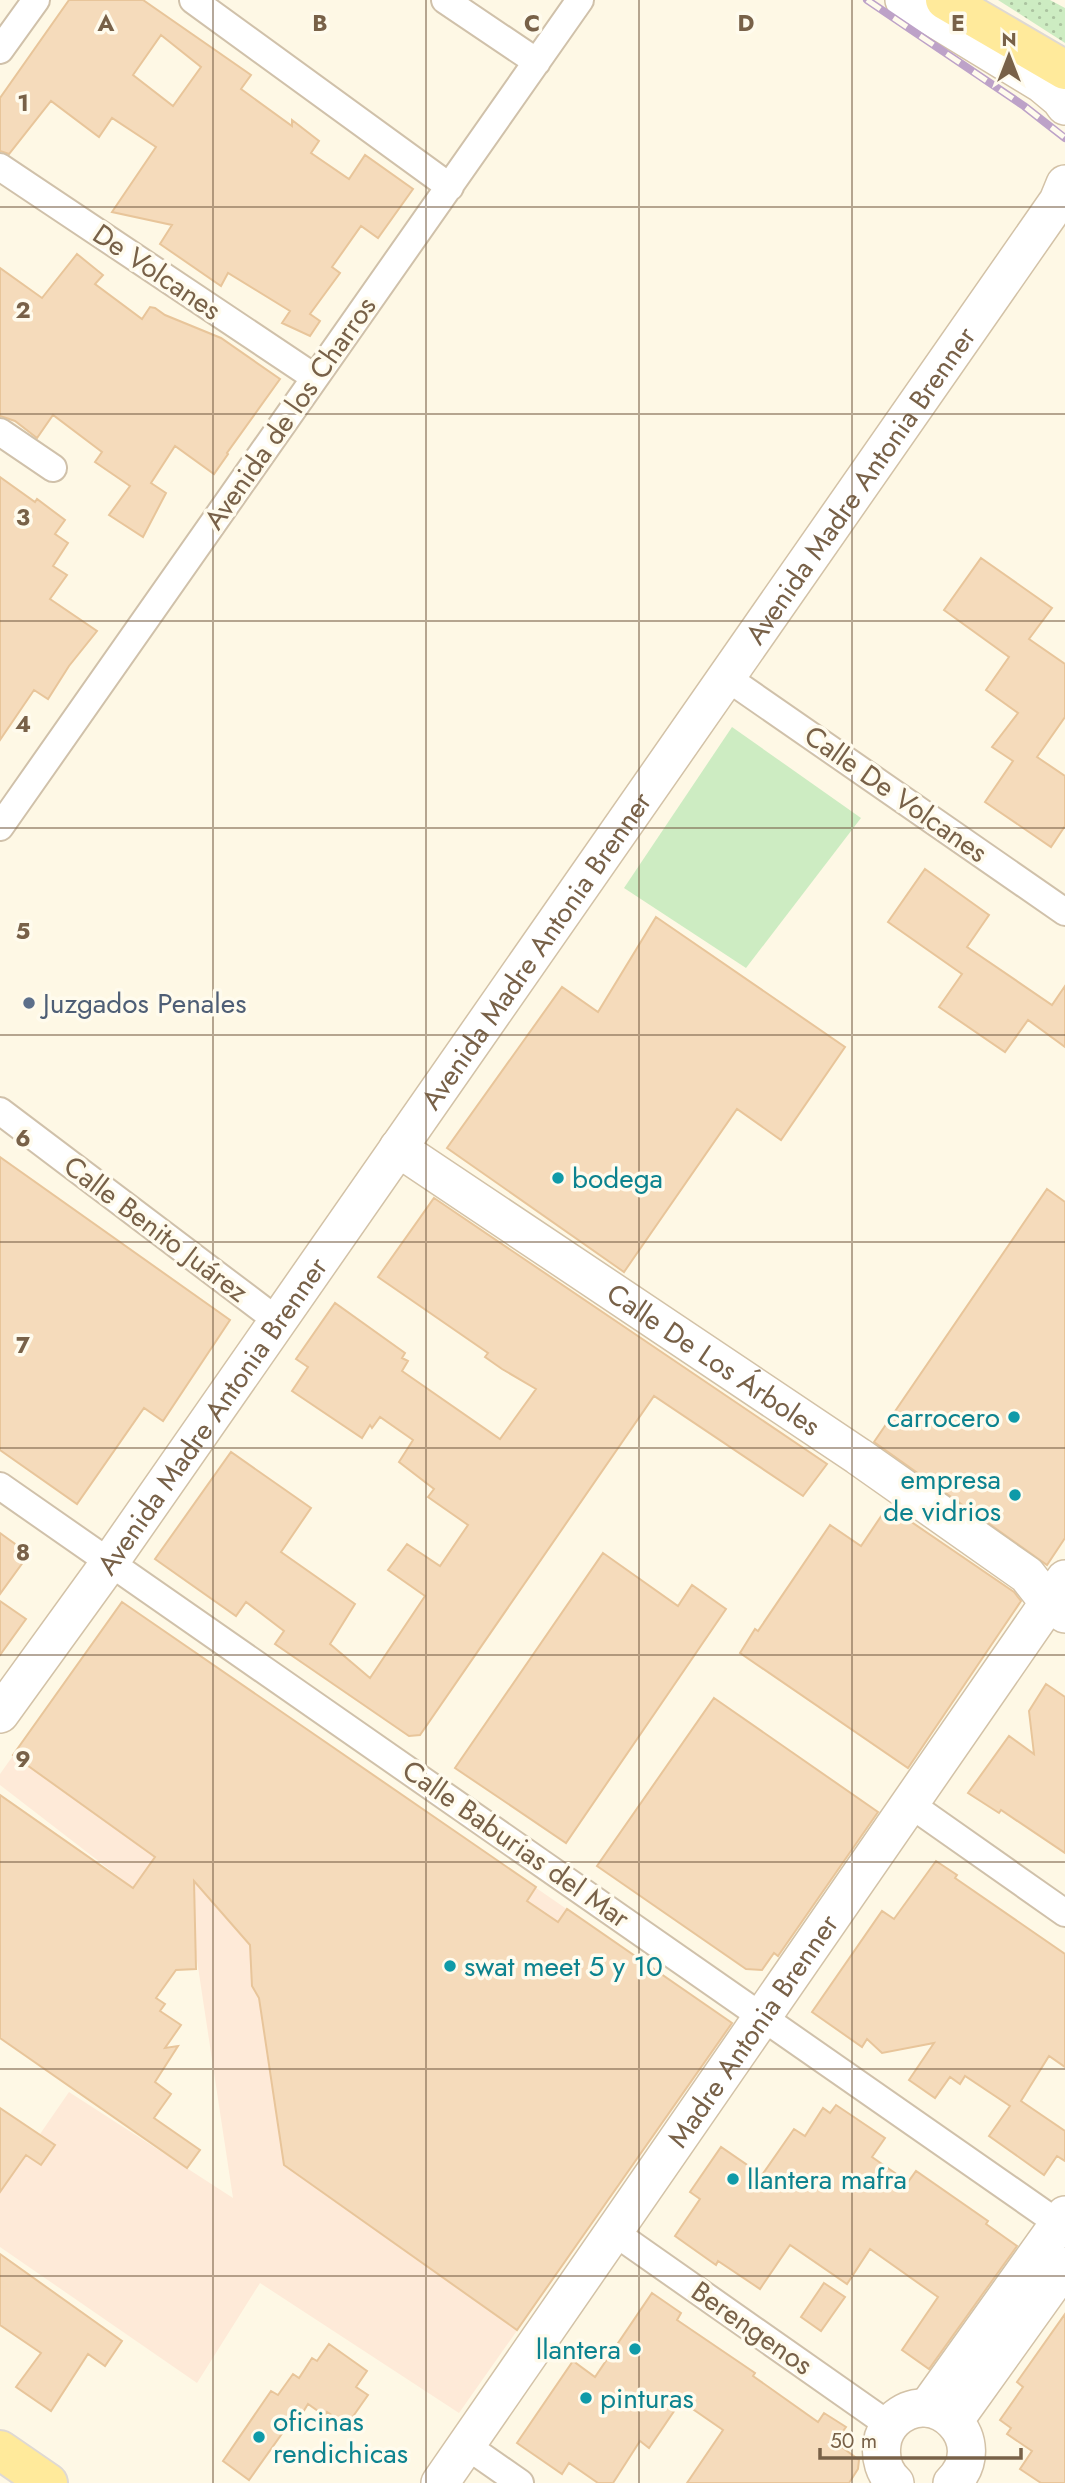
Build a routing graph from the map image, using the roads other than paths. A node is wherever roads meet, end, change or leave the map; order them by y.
1 (36, 0) edge
2 (193, 0) edge
3 (445, 0) edge
4 (580, 0) edge
5 (904, 0) edge
6 (945, 0) edge
7 (0, 50) edge
8 (537, 62) junction
9 (1065, 70) edge
10 (1065, 106) edge
11 (0, 167) edge
12 (1065, 184) edge
13 (450, 187) junction
14 (314, 377) junction
15 (0, 432) edge
16 (53, 468) dead end
17 (726, 677) junction
18 (0, 827) edge
19 (1065, 912) edge
20 (0, 1111) edge
21 (398, 1148) junction
22 (278, 1321) junction
23 (0, 1486) edge
24 (110, 1562) junction
25 (1054, 1590) edge
26 (0, 1714) edge
27 (909, 1804) junction
28 (1065, 1913) edge
29 (761, 2016) junction
30 (1063, 2222) edge
31 (614, 2232) junction
32 (1065, 2266) edge
33 (941, 2415) junction
34 (889, 2425) junction
35 (467, 2446) junction
36 (0, 2450) edge
37 (959, 2481) edge
38 (891, 2482) edge
39 (48, 2483) edge
40 (440, 2483) edge
41 (520, 2483) edge

1 - 7 street
2 - 13 street
3 - 8 street
4 - 8 street, Avenida de los Charros
5 - 10 street
6 - 9 main road
8 - 13 street, Avenida de los Charros
11 - 14 street, De Volcanes
12 - 17 street, Avenida Madre Antonia Brenner
13 - 14 street, Avenida de los Charros
14 - 18 street, Avenida de los Charros
15 - 16 street
17 - 19 street, Calle De Volcanes
17 - 21 street, Avenida Madre Antonia Brenner
20 - 22 street, Calle Benito Juárez
21 - 22 street, Avenida Madre Antonia Brenner
21 - 25 street, Calle De Los Árboles
22 - 24 street, Avenida Madre Antonia Brenner
23 - 24 street, Calle Baburias del Mar
24 - 26 street, Avenida Madre Antonia Brenner
24 - 29 street, Calle Baburias del Mar
25 - 27 street, Madre Antonia Brenner
27 - 28 street
27 - 29 street, Madre Antonia Brenner
29 - 30 street, Calle Baburias del Mar
29 - 31 street, Madre Antonia Brenner
30 - 33 street
31 - 34 street, Berengenos
31 - 35 street, Madre Antonia Brenner
32 - 33 street
33 - 34 street
33 - 37 street
34 - 38 street
35 - 40 street, Madre Antonia Brenner
35 - 41 street
36 - 39 main road

